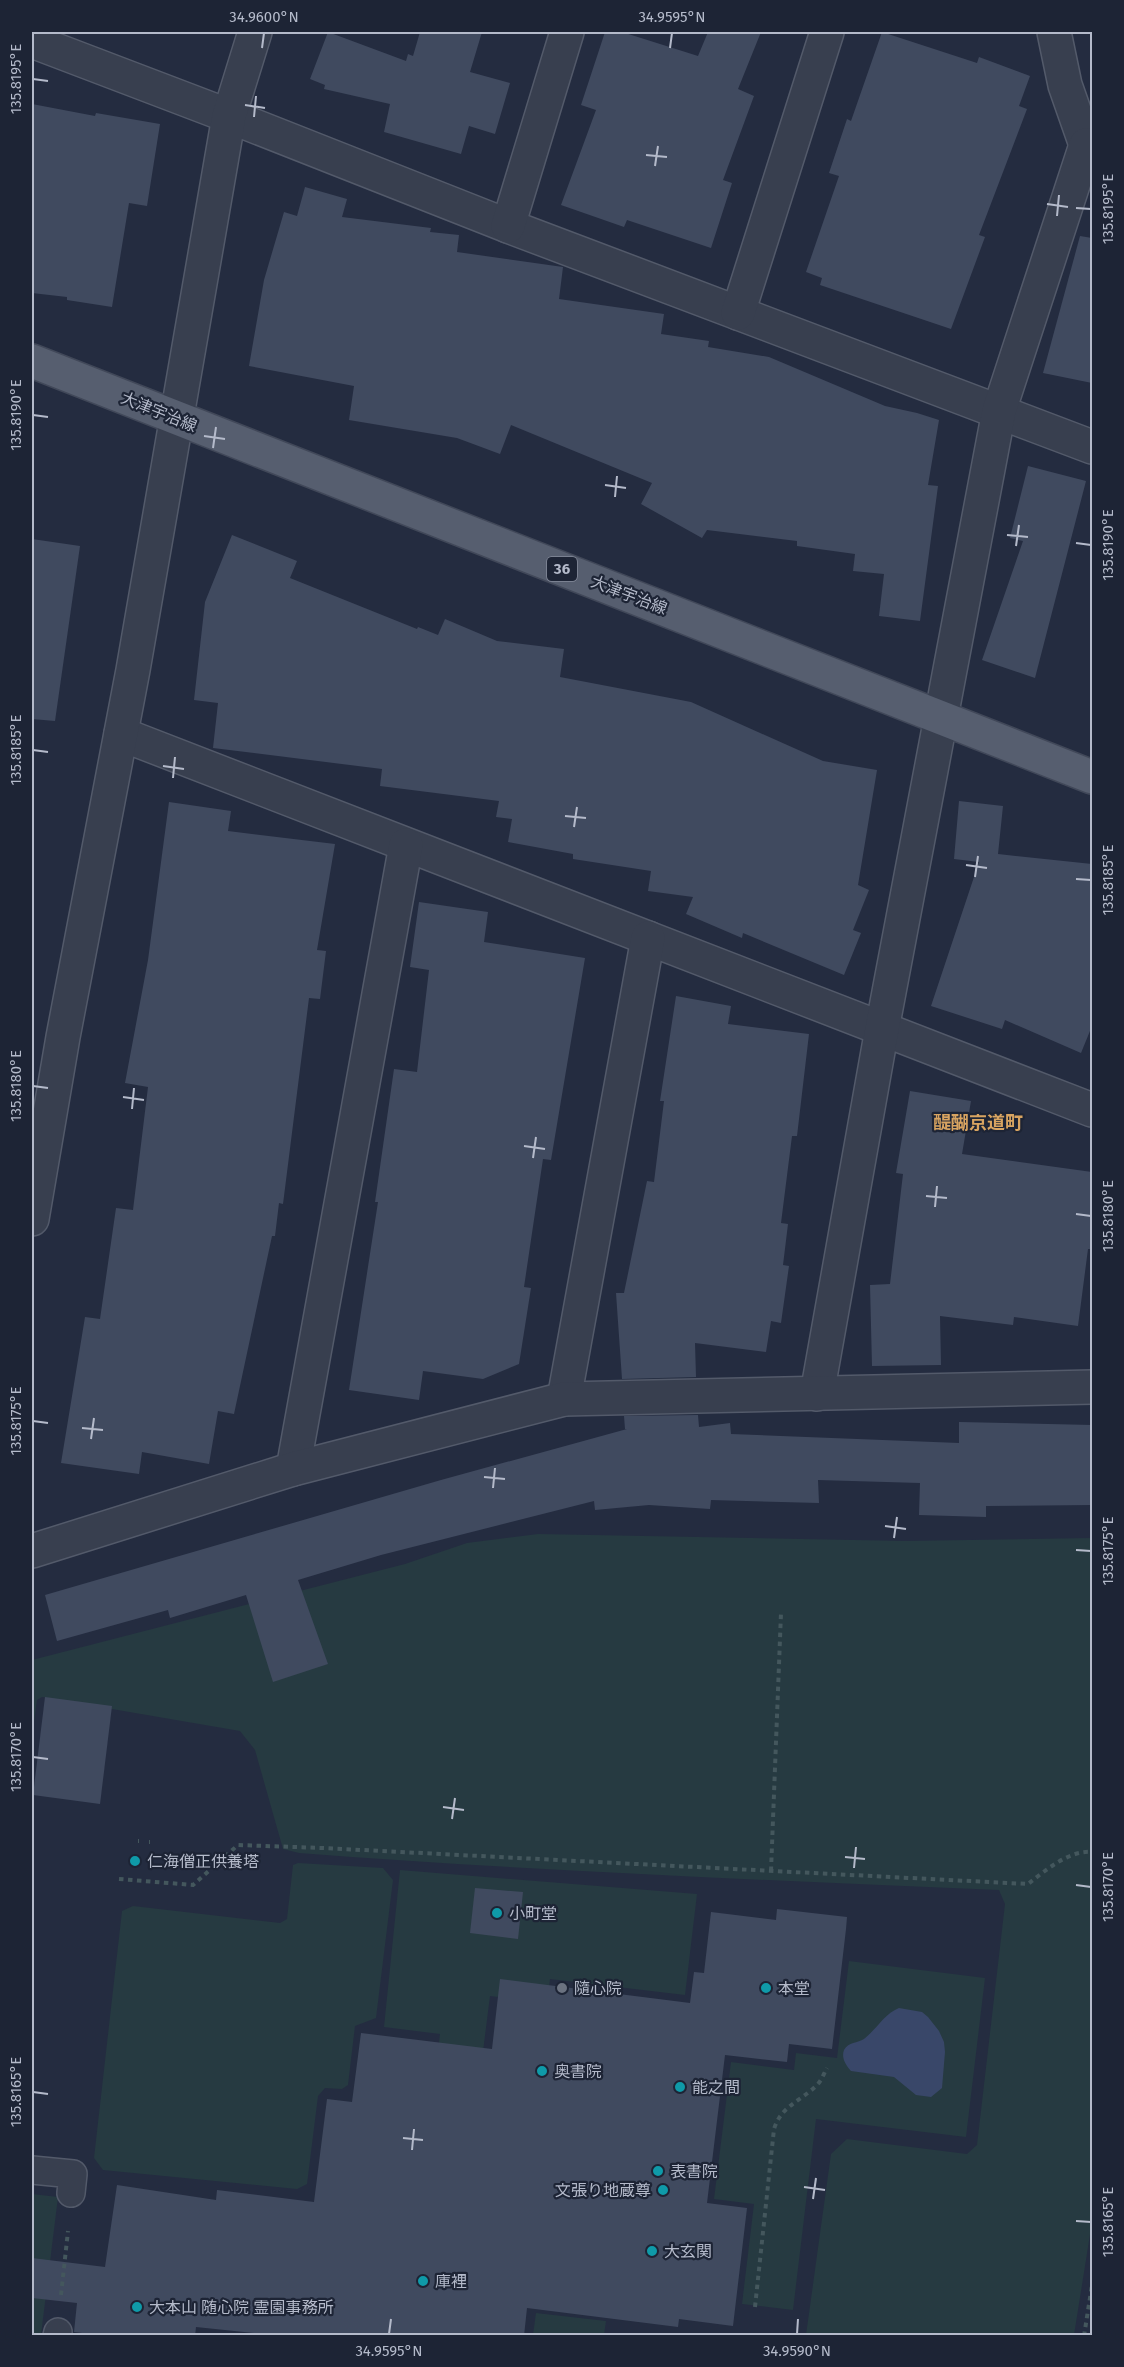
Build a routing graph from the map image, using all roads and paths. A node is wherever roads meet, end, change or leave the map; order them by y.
1 (255, 32) edge
2 (567, 32) edge
3 (828, 32) edge
4 (1054, 32) edge
5 (32, 41) edge
6 (229, 116) junction
7 (1089, 147) edge
8 (508, 226) junction
9 (738, 313) junction
10 (32, 361) edge
11 (999, 411) junction
12 (176, 418) junction
13 (1092, 447) edge
14 (940, 717) junction
15 (121, 734) junction
16 (1092, 777) edge
17 (406, 845) junction
18 (648, 938) junction
19 (882, 1029) junction
20 (1092, 1110) edge
21 (37, 1147) edge
22 (32, 1219) edge
23 (1092, 1387) edge
24 (818, 1394) junction
25 (564, 1399) junction
26 (293, 1469) junction
27 (32, 1551) edge
28 (781, 1613) dead end
29 (1092, 1852) edge
30 (771, 1871) junction
31 (119, 1879) dead end
32 (827, 2068) dead end
33 (32, 2170) edge
34 (71, 2193) joint
35 (1092, 2285) edge
36 (755, 2307) dead end
37 (57, 2334) edge
38 (1084, 2336) edge

1 - 6 street
2 - 8 street
3 - 9 street
4 - 7 street
5 - 6 street
6 - 8 street
6 - 12 street
7 - 11 street
8 - 9 street
9 - 11 street
10 - 12 main road, 大津宇治線 / 36
11 - 13 street
11 - 14 street
12 - 14 main road, 大津宇治線 / 36
12 - 15 street
14 - 16 main road, 大津宇治線 / 36
14 - 19 street
15 - 17 street
15 - 21 street
17 - 18 street
17 - 26 street
18 - 19 street
18 - 25 street
19 - 20 street
19 - 24 street
21 - 22 street
23 - 24 street
24 - 25 street
25 - 26 street
26 - 27 street
28 - 30 path
29 - 30 path
30 - 31 path
32 - 36 path
33 - 34 lane
34 - 37 path
35 - 38 path

